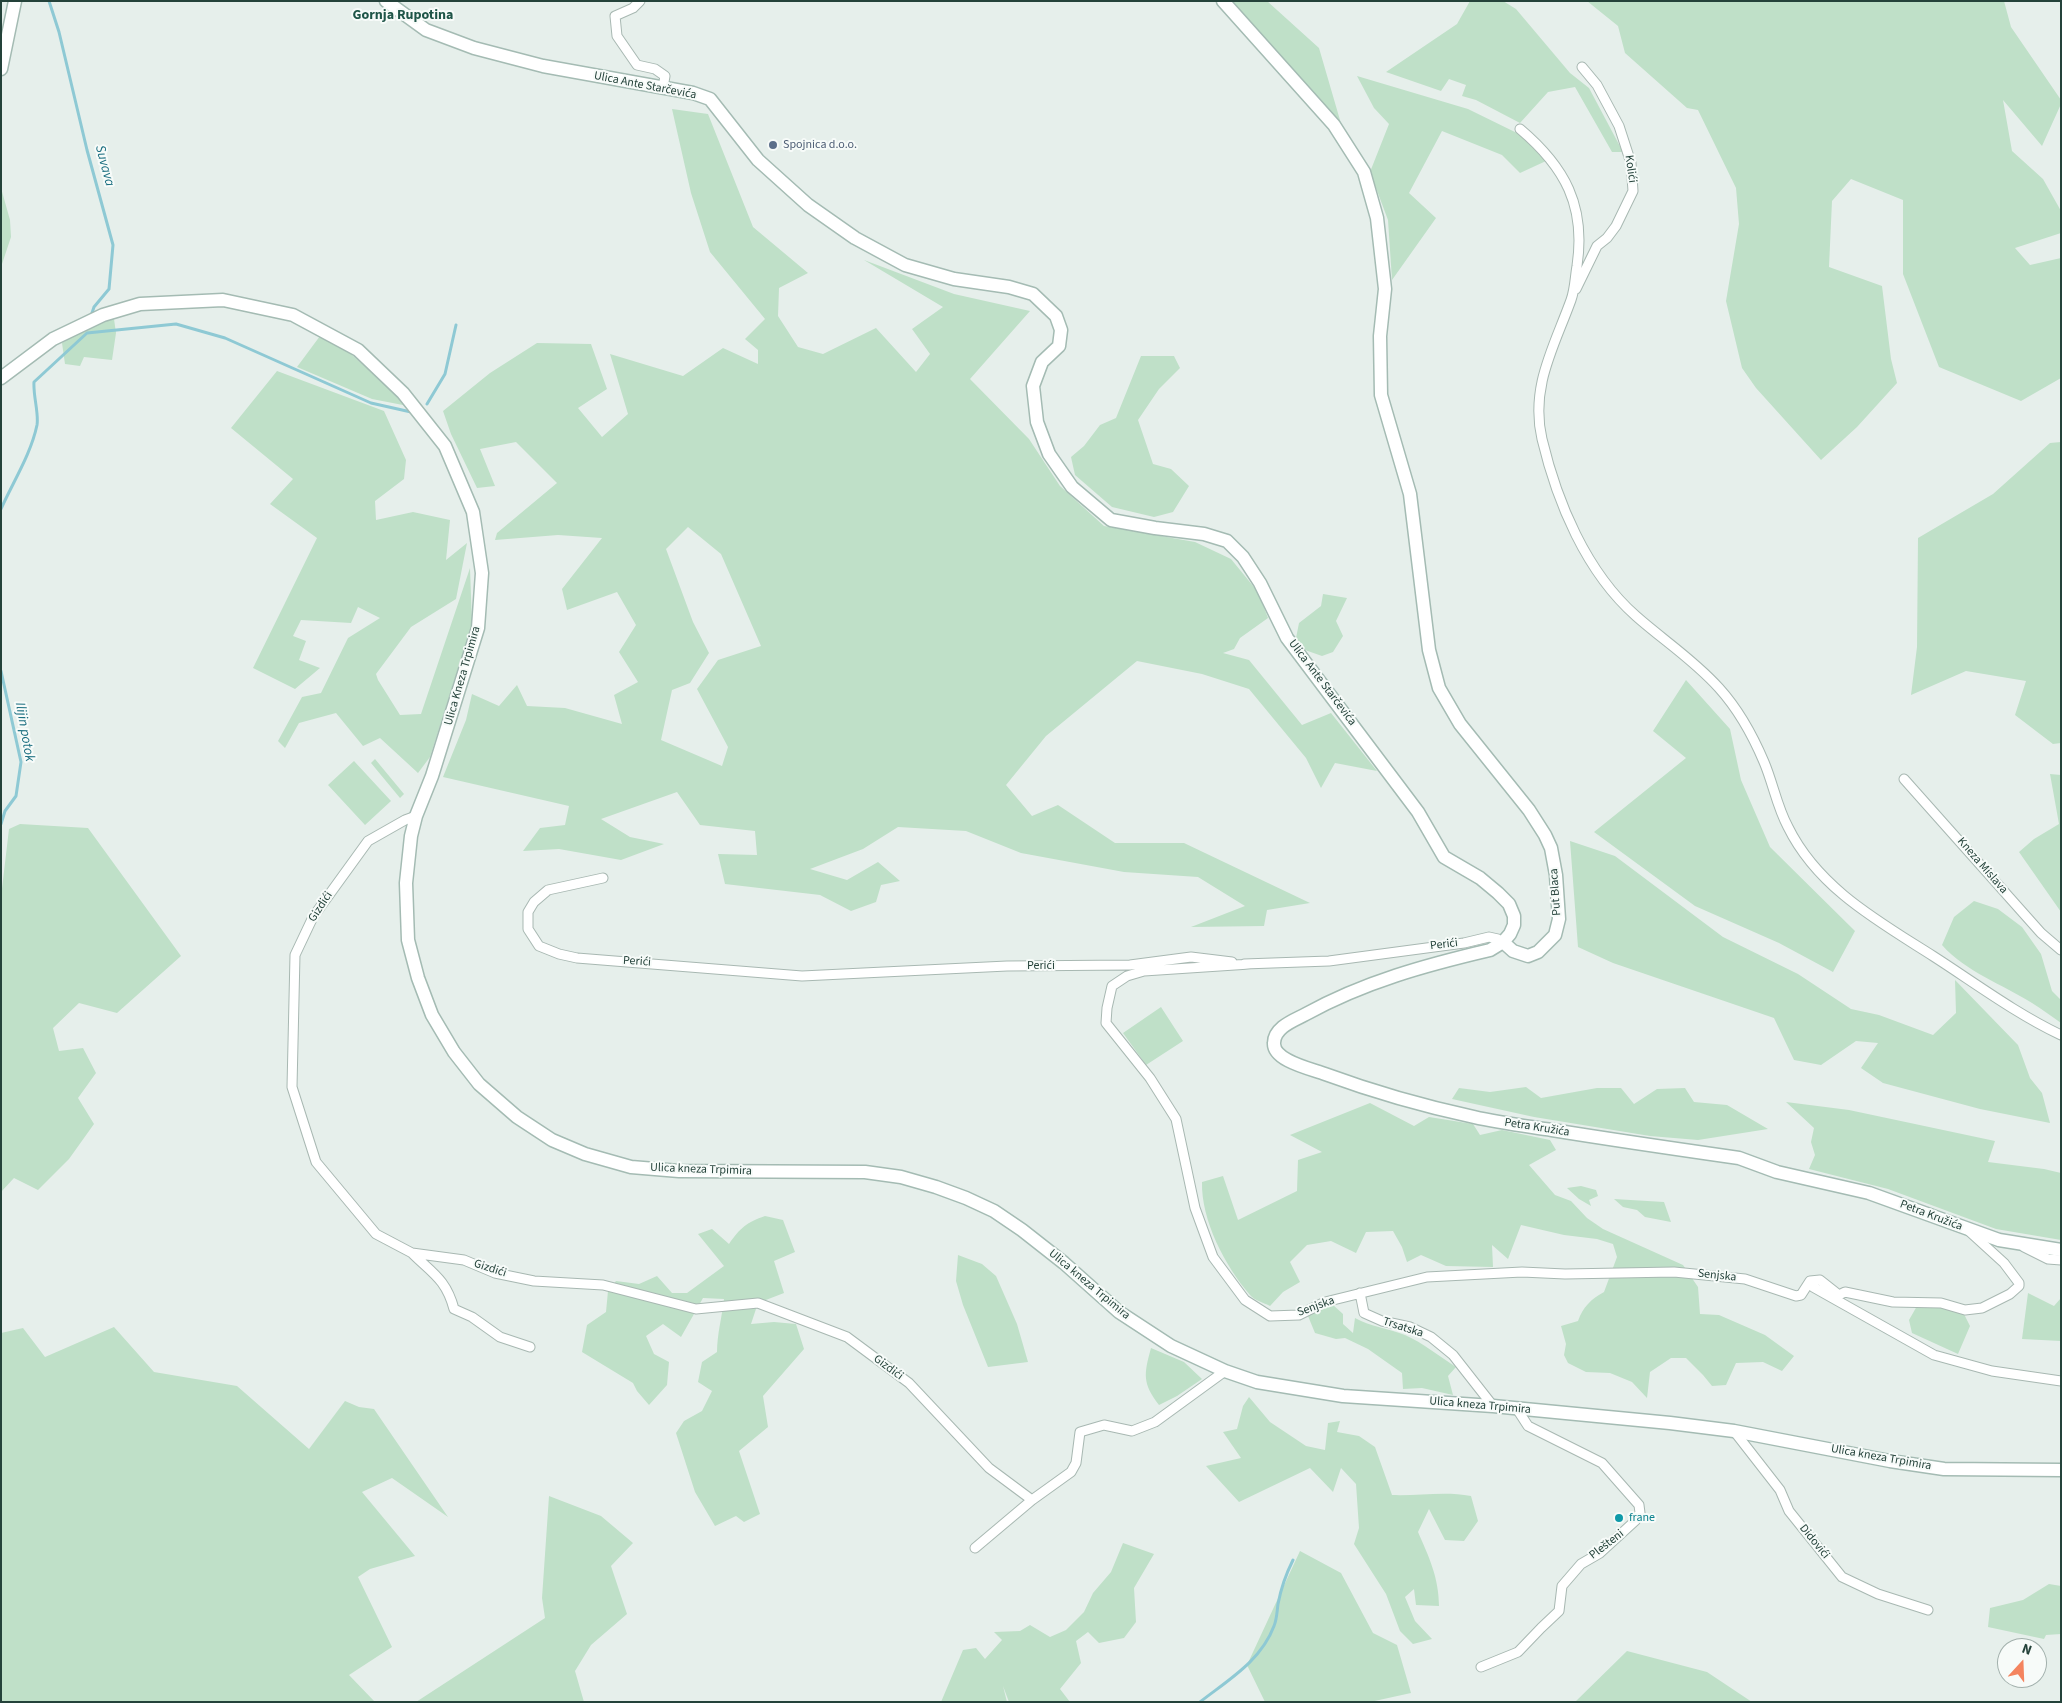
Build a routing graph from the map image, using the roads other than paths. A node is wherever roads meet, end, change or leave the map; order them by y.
1 (15, 1) edge
2 (386, 1) edge
3 (640, 1) edge
4 (1223, 1) edge
5 (1582, 67) dead end
6 (1, 69) edge
7 (663, 88) junction
8 (1520, 129) dead end
9 (1572, 296) junction
10 (1, 378) edge
11 (1904, 779) dead end
12 (416, 816) junction
13 (603, 878) dead end
14 (406, 883) joint
15 (1503, 942) junction
16 (2061, 950) edge
17 (1250, 964) junction
18 (2061, 1035) edge
19 (1968, 1230) junction
20 (2014, 1242) junction
21 (2061, 1250) edge
22 (412, 1253) junction
23 (2061, 1260) edge
24 (1813, 1287) dead end
25 (1360, 1292) junction
26 (1837, 1297) junction
27 (530, 1347) dead end
28 (1225, 1371) junction
29 (2061, 1381) edge
30 (1493, 1406) junction
31 (1516, 1409) junction
32 (1734, 1432) junction
33 (2061, 1470) edge
34 (1032, 1500) junction
35 (975, 1548) dead end
36 (1928, 1610) dead end
37 (1480, 1667) dead end

1 - 6 street
2 - 7 street, Ulica Ante Starčevića
3 - 7 street
4 - 15 street, Put Blaca
5 - 9 street, Kolići
7 - 15 street, Ulica Ante Starčevića
8 - 9 street
9 - 18 street
10 - 12 street, Ulica Kneza Trpimira
11 - 16 street, Kneza Mislava
12 - 14 street, Ulica Kneza Trpimira
12 - 22 street, Gizdići
13 - 17 street, Perići
14 - 28 street, Ulica kneza Trpimira
15 - 17 street, Perići
15 - 19 street, Petra Kružića
17 - 25 street, Senjska
19 - 20 street, Petra Kružića
19 - 26 street
20 - 21 street, Petra Kružića
20 - 23 street
22 - 27 street
22 - 34 street, Gizdići
24 - 26 street
25 - 26 street, Senjska
25 - 30 street, Trsatska
26 - 29 street
28 - 30 street, Ulica kneza Trpimira
28 - 34 street
30 - 31 street, Ulica kneza Trpimira
31 - 32 street, Ulica kneza Trpimira
31 - 37 street, Plešteni
32 - 33 street, Ulica kneza Trpimira
32 - 36 street, Didovići
34 - 35 street

